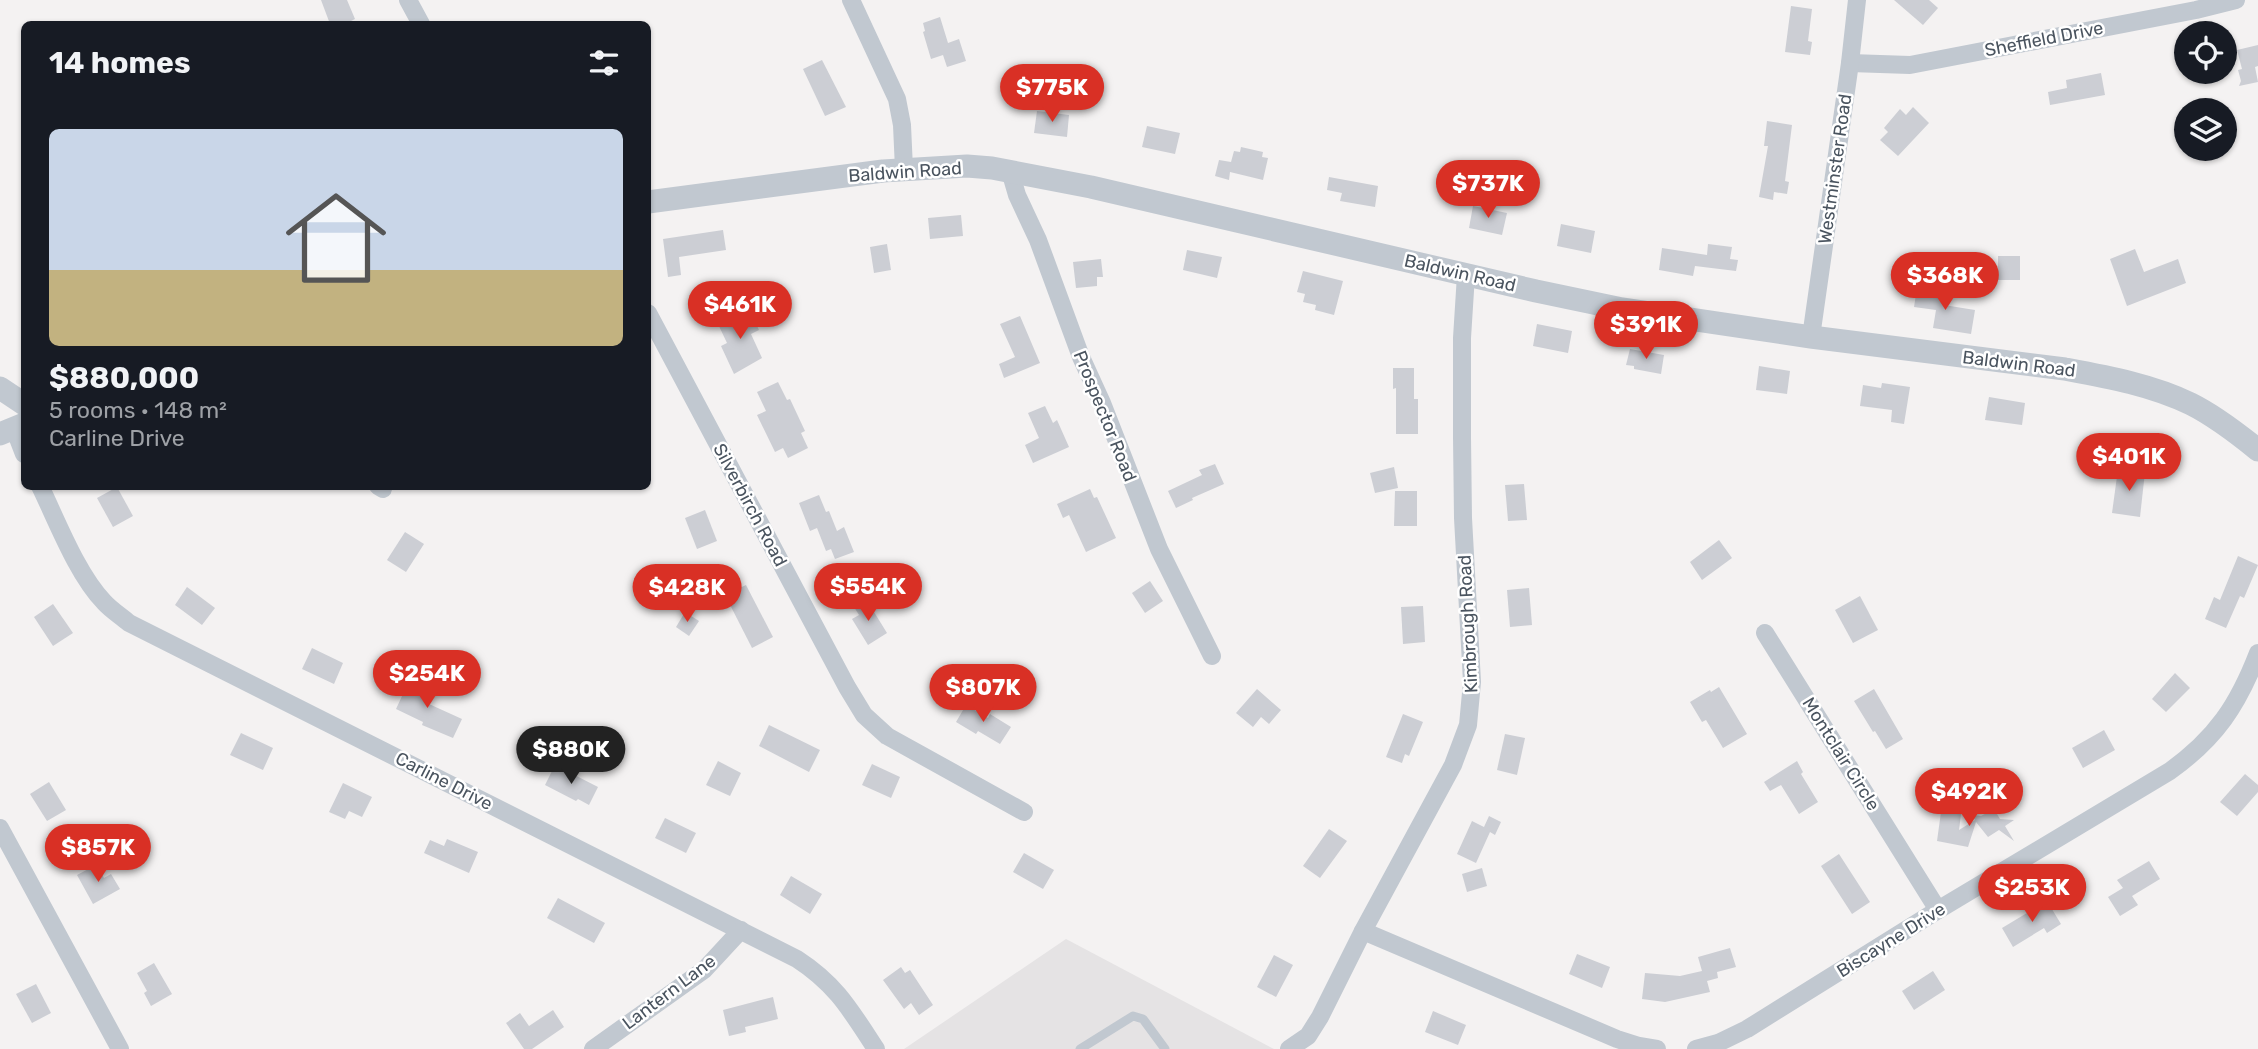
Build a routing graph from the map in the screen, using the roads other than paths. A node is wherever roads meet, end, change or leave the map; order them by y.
1 (408, 0) edge
2 (851, 0) edge
3 (1857, 0) edge
4 (2236, 0) edge
5 (419, 21) edge
6 (1850, 63) junction
7 (904, 169) junction
8 (1010, 171) junction
9 (651, 202) edge
10 (1466, 275) junction
11 (651, 319) edge
12 (1811, 337) junction
13 (0, 388) edge
14 (21, 402) edge
15 (13, 429) edge
16 (21, 447) edge
17 (2258, 450) edge
18 (42, 490) edge
19 (1765, 633) dead end
20 (2258, 653) edge
21 (1212, 656) dead end
22 (1024, 812) dead end
23 (0, 828) edge
24 (1938, 910) junction
25 (741, 930) junction
26 (1363, 931) junction
27 (120, 1049) edge
28 (593, 1049) edge
29 (876, 1049) edge
30 (1080, 1049) edge
31 (1165, 1049) edge
32 (1289, 1049) edge
33 (1657, 1049) edge
34 (1696, 1049) edge

1 - 5 street
2 - 7 street
3 - 6 street, Westminster Road
4 - 6 street, Sheffield Drive
6 - 12 street, Westminster Road
7 - 8 street, Baldwin Road
7 - 9 street, Baldwin Road
8 - 10 street, Baldwin Road
8 - 21 street, Prospector Road
10 - 12 street, Baldwin Road
10 - 26 street, Kimbrough Road
11 - 22 street, Silverbirch Road
12 - 17 street, Baldwin Road
13 - 14 street
15 - 16 street
18 - 25 street, Carline Drive
19 - 24 street, Montclair Circle
20 - 24 street, Biscayne Drive
23 - 27 street
24 - 34 street, Biscayne Drive
25 - 28 street, Lantern Lane
25 - 29 street, Carline Drive
26 - 32 street, Kimbrough Road
26 - 33 street
30 - 31 lane

